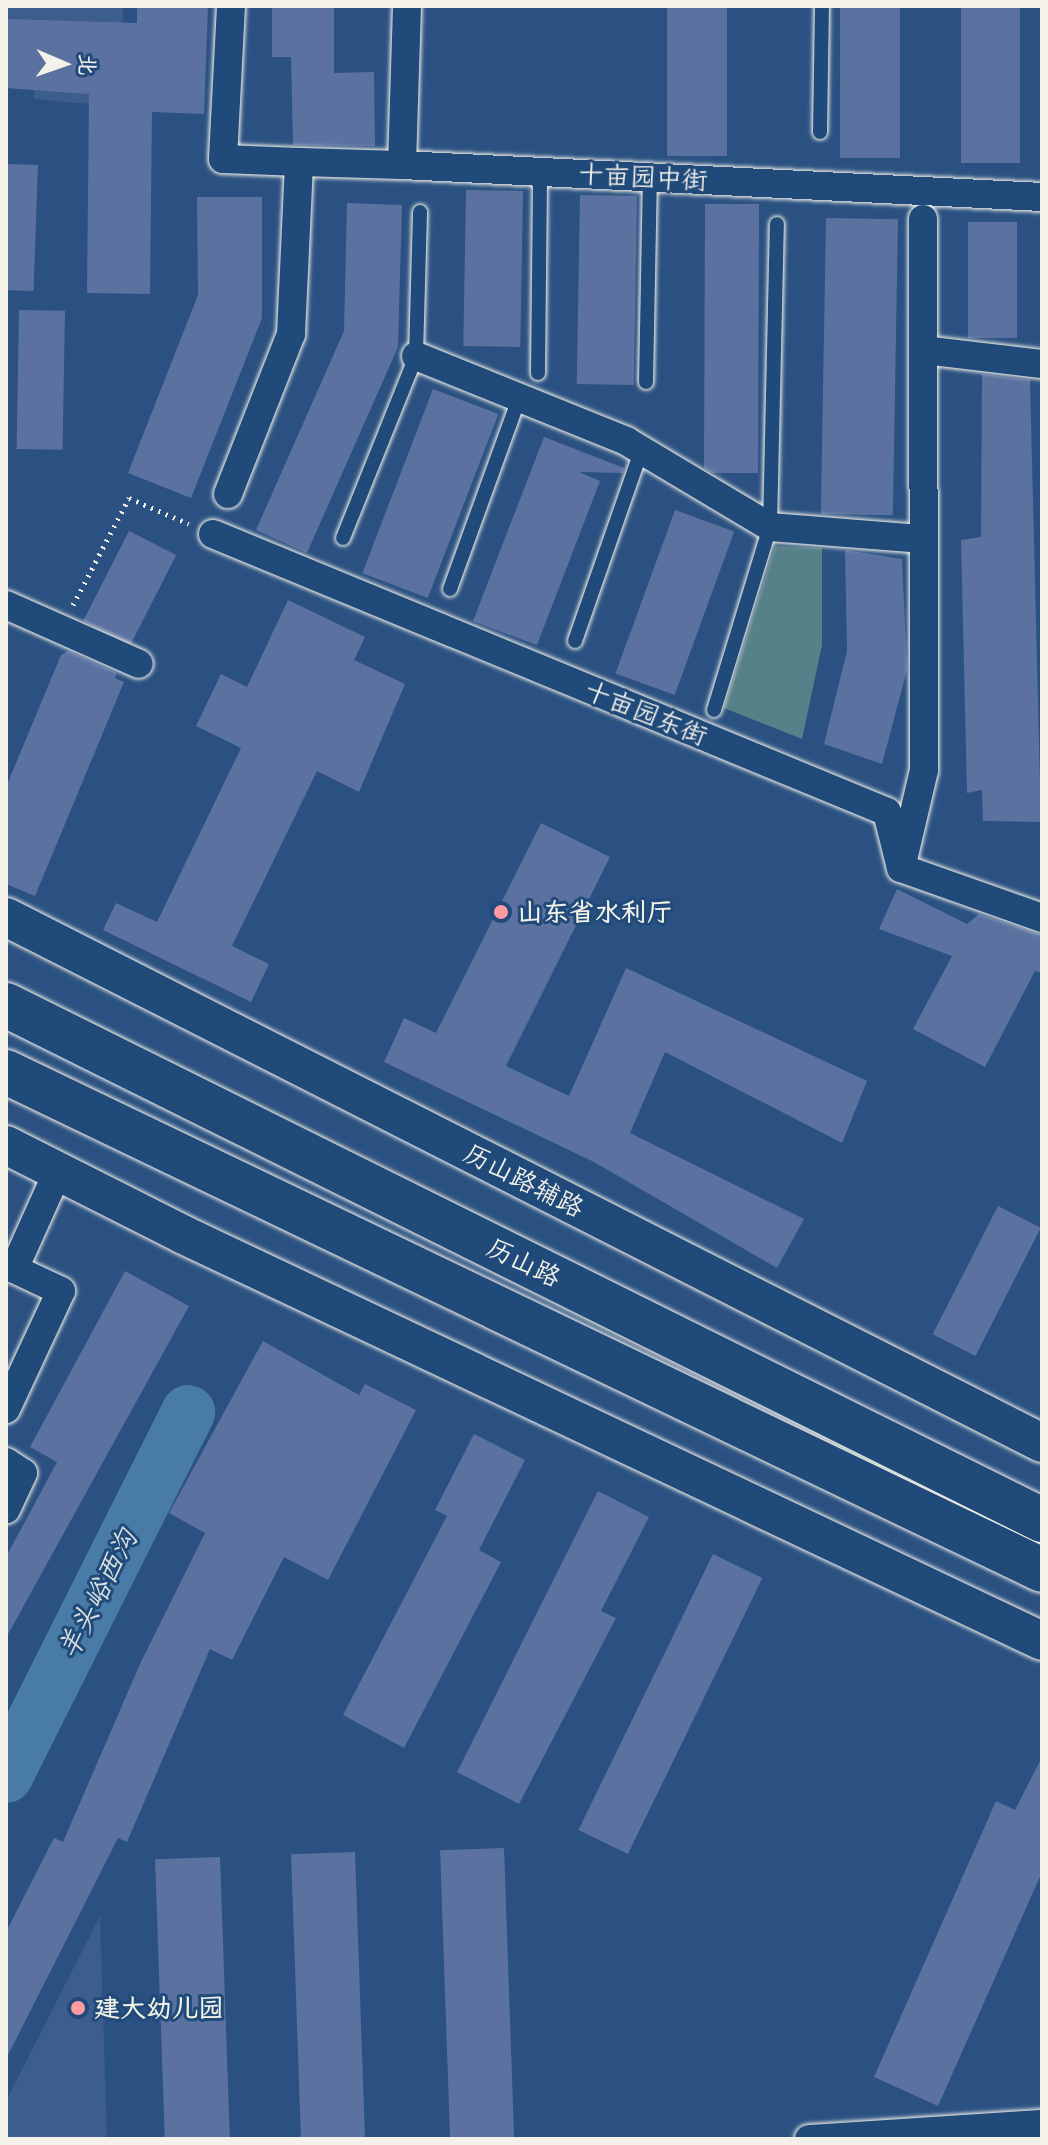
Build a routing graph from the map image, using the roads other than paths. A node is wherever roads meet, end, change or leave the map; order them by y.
1 (231, 6) edge
2 (407, 6) edge
3 (822, 6) edge
4 (820, 132) dead end
5 (299, 162) junction
6 (402, 165) junction
7 (540, 172) junction
8 (650, 178) junction
9 (1042, 197) edge
10 (420, 212) dead end
11 (923, 219) dead end
12 (777, 224) dead end
13 (924, 350) junction
14 (416, 356) junction
15 (1042, 364) edge
16 (538, 373) dead end
17 (646, 382) dead end
18 (519, 398) junction
19 (641, 451) junction
20 (228, 494) dead end
21 (770, 527) junction
22 (213, 534) road end
23 (343, 538) dead end
24 (921, 539) junction
25 (450, 589) dead end
26 (6, 605) edge
27 (575, 641) dead end
28 (139, 664) dead end
29 (714, 710) dead end
30 (901, 868) junction
31 (6, 917) edge
32 (1042, 918) edge
33 (6, 1005) edge
34 (6, 1072) edge
35 (6, 1145) edge
36 (58, 1171) junction
37 (10, 1267) edge
38 (6, 1409) edge
39 (1042, 1443) edge
40 (6, 1462) edge
41 (6, 1509) edge
42 (1042, 1520) edge
43 (1042, 1570) edge
44 (1042, 1641) edge
45 (1042, 2124) edge
46 (809, 2139) edge

1 - 5 street
2 - 6 street
3 - 4 lane
5 - 6 street
5 - 20 street
6 - 7 street, 十亩园中街
7 - 8 street, 十亩园中街
7 - 16 lane
8 - 9 street, 十亩园中街
8 - 17 lane
10 - 14 lane
11 - 13 street
12 - 21 lane
13 - 15 street
13 - 24 street
14 - 18 street
14 - 23 lane
18 - 19 street
18 - 25 lane
19 - 21 street
19 - 27 lane
21 - 24 street
21 - 29 lane
22 - 30 street, 十亩园东街
24 - 30 street
26 - 28 street
30 - 32 street
31 - 39 street, 历山路辅路
33 - 42 main road, 历山路
34 - 43 main road, 历山路
35 - 36 street
36 - 37 street
36 - 44 street
37 - 38 street
40 - 41 street
45 - 46 street

